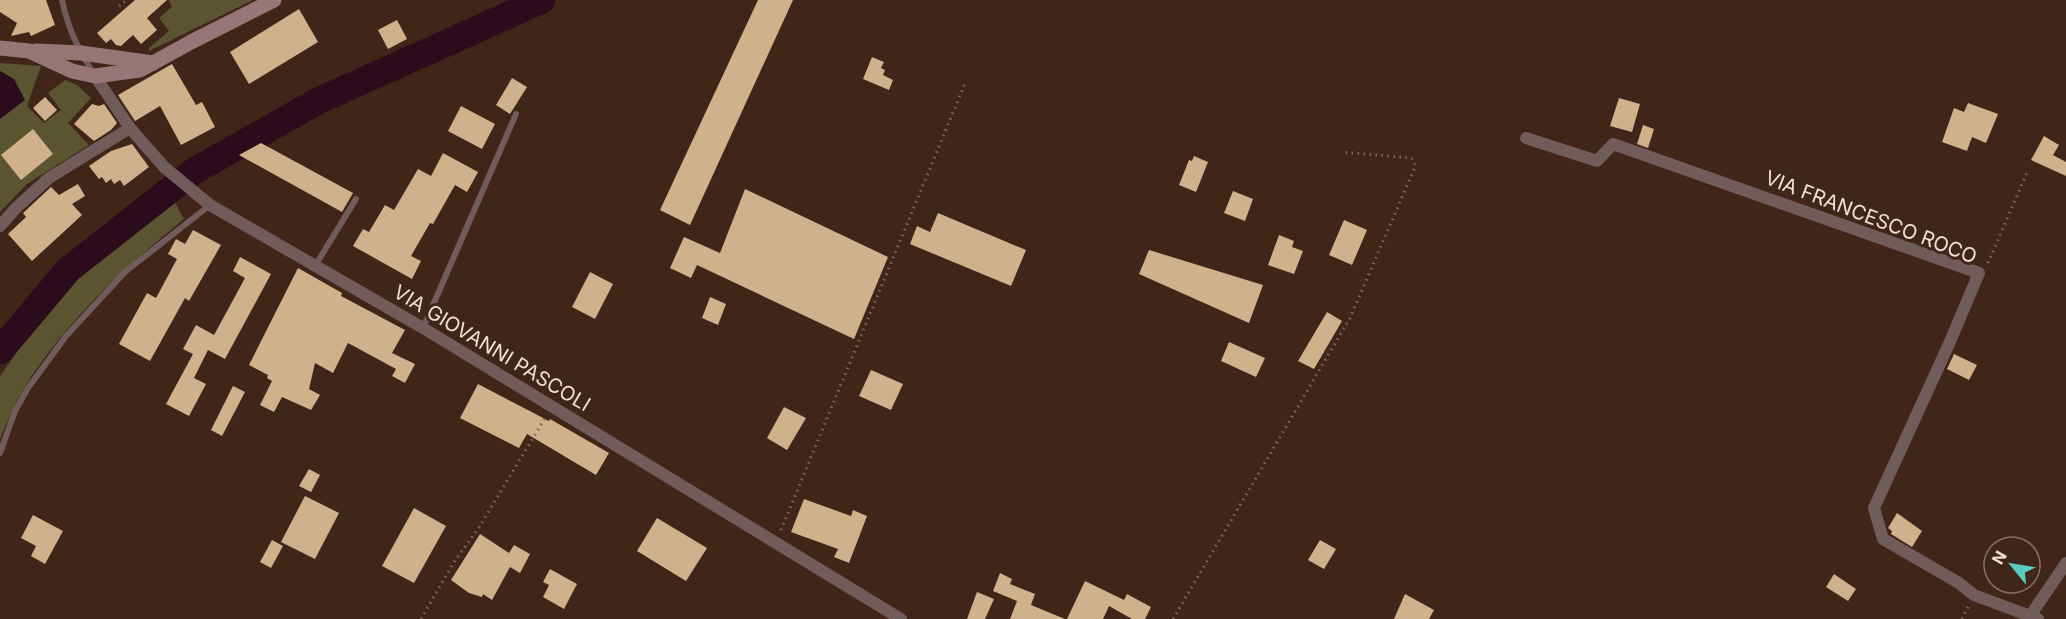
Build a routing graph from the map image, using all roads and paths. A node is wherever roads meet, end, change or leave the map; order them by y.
1 (62, 0) edge
2 (127, 0) edge
3 (274, 0) edge
4 (119, 6) dead end
5 (3, 46) edge
6 (29, 51) junction
7 (81, 53) junction
8 (153, 63) junction
9 (95, 76) junction
10 (966, 81) dead end
11 (516, 114) dead end
12 (130, 128) junction
13 (1526, 138) dead end
14 (1341, 152) dead end
15 (2028, 170) dead end
16 (356, 199) dead end
17 (210, 205) junction
18 (0, 226) edge
19 (314, 267) junction
20 (1979, 273) junction
21 (423, 328) junction
22 (552, 406) junction
23 (0, 453) edge
24 (776, 543) junction
25 (2066, 563) edge
26 (2034, 618) edge
27 (421, 619) edge
28 (901, 619) edge
29 (1173, 619) edge

1 - 7 lane
2 - 4 path
3 - 8 main road
5 - 6 main road
6 - 7 main road
6 - 9 main road
7 - 8 main road
7 - 9 lane
8 - 9 main road
9 - 12 street, VIA GIOVANNI PASCOLI
10 - 24 path
11 - 21 lane
12 - 17 street, VIA GIOVANNI PASCOLI
12 - 18 street
13 - 20 street, VIA FRANCESCO ROCO
14 - 29 path
15 - 20 path
16 - 19 lane
17 - 19 street, VIA GIOVANNI PASCOLI
17 - 23 lane
19 - 21 street, VIA GIOVANNI PASCOLI
20 - 26 street, VIA FRANCESCO ROCO
21 - 22 street, VIA GIOVANNI PASCOLI
22 - 24 street, VIA GIOVANNI PASCOLI
22 - 27 path
24 - 28 street, VIA GIOVANNI PASCOLI
25 - 26 street

